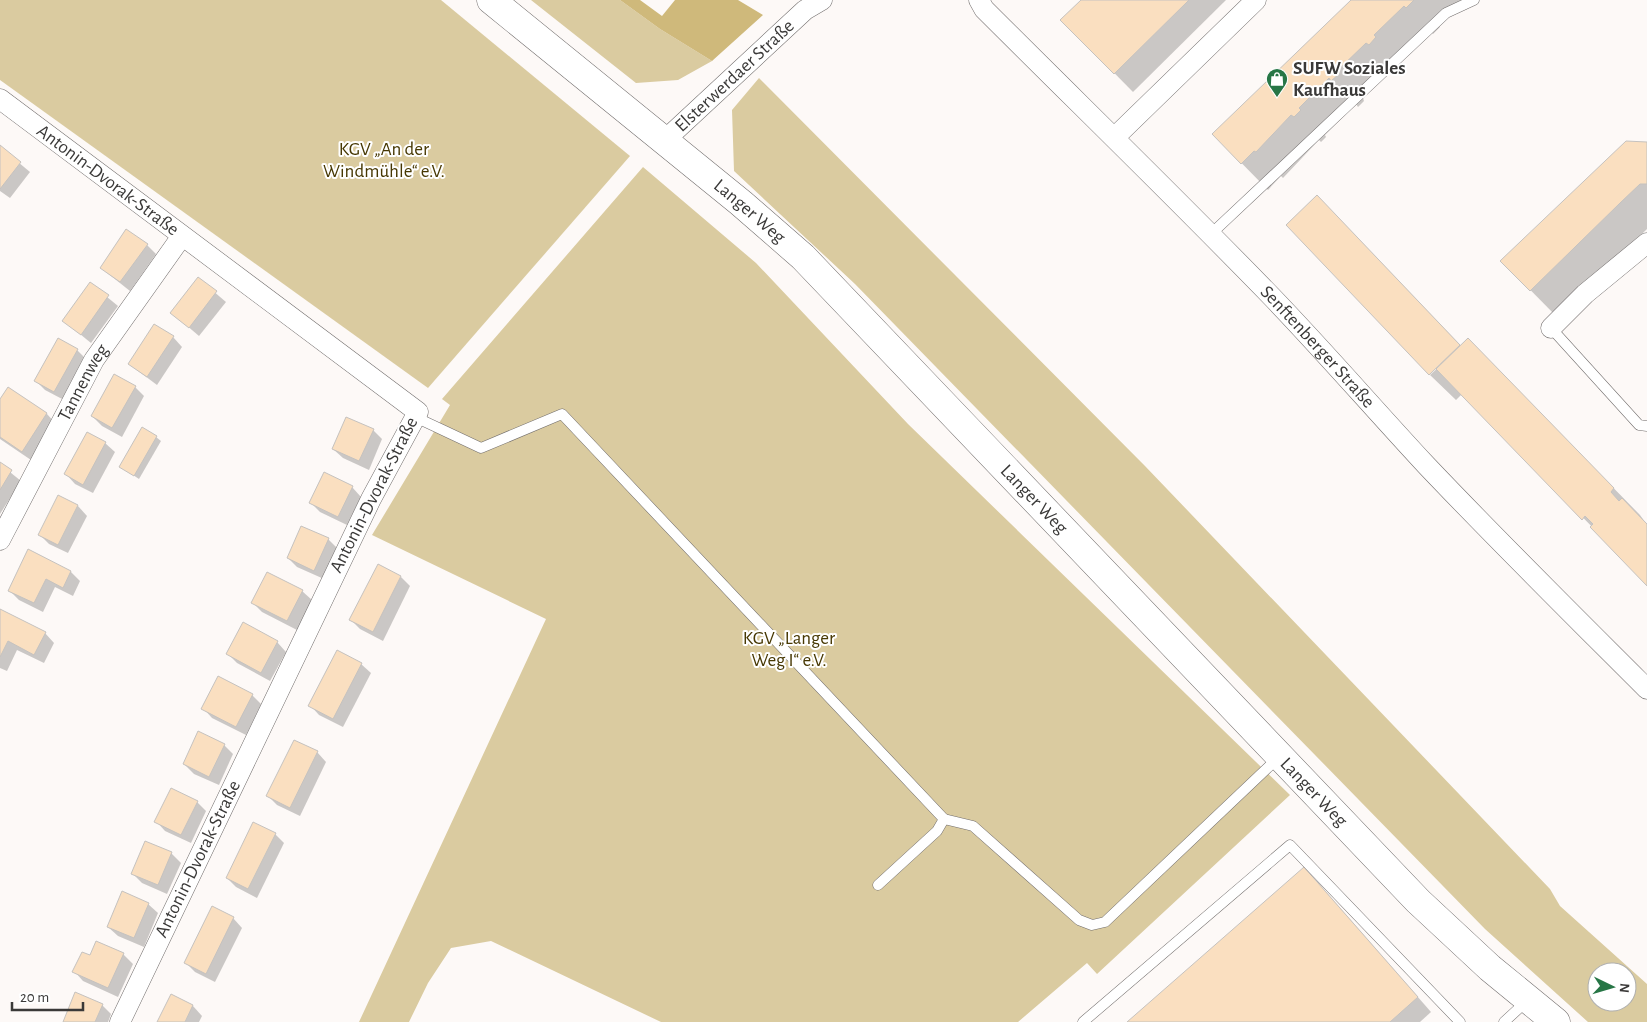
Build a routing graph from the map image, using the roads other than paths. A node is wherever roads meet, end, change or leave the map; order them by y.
1 (491, 0) edge
2 (966, 0) edge
3 (1256, 0) edge
4 (1474, 0) edge
5 (811, 3) edge
6 (981, 5) edge
7 (0, 99) edge
8 (1115, 137) junction
9 (664, 142) junction
10 (1211, 234) junction
11 (182, 236) junction
12 (1647, 243) edge
13 (1551, 328) joint
14 (415, 417) junction
15 (1647, 426) edge
16 (0, 540) edge
17 (1647, 689) edge
18 (1280, 756) junction
19 (944, 819) junction
20 (878, 885) dead end
21 (1528, 1000) junction
22 (1553, 1021) edge
23 (120, 1022) edge
24 (1083, 1022) edge
25 (1460, 1022) edge
26 (1504, 1022) edge

1 - 9 main road, Langer Weg
2 - 6 street, Senftenberger Straße
3 - 8 street
4 - 10 lane
5 - 9 street, Elsterwerdaer Straße
6 - 8 street, Senftenberger Straße
7 - 11 street, Antonin-Dvorak-Straße
8 - 10 street, Senftenberger Straße
9 - 18 main road, Langer Weg
10 - 17 street, Senftenberger Straße
11 - 14 street, Antonin-Dvorak-Straße
11 - 16 street, Tannenweg
12 - 13 street
13 - 15 lane
14 - 19 lane
14 - 23 street, Antonin-Dvorak-Straße
18 - 19 lane
18 - 21 main road, Langer Weg
19 - 20 lane
21 - 22 main road, Langer Weg
21 - 26 lane
24 - 25 lane

